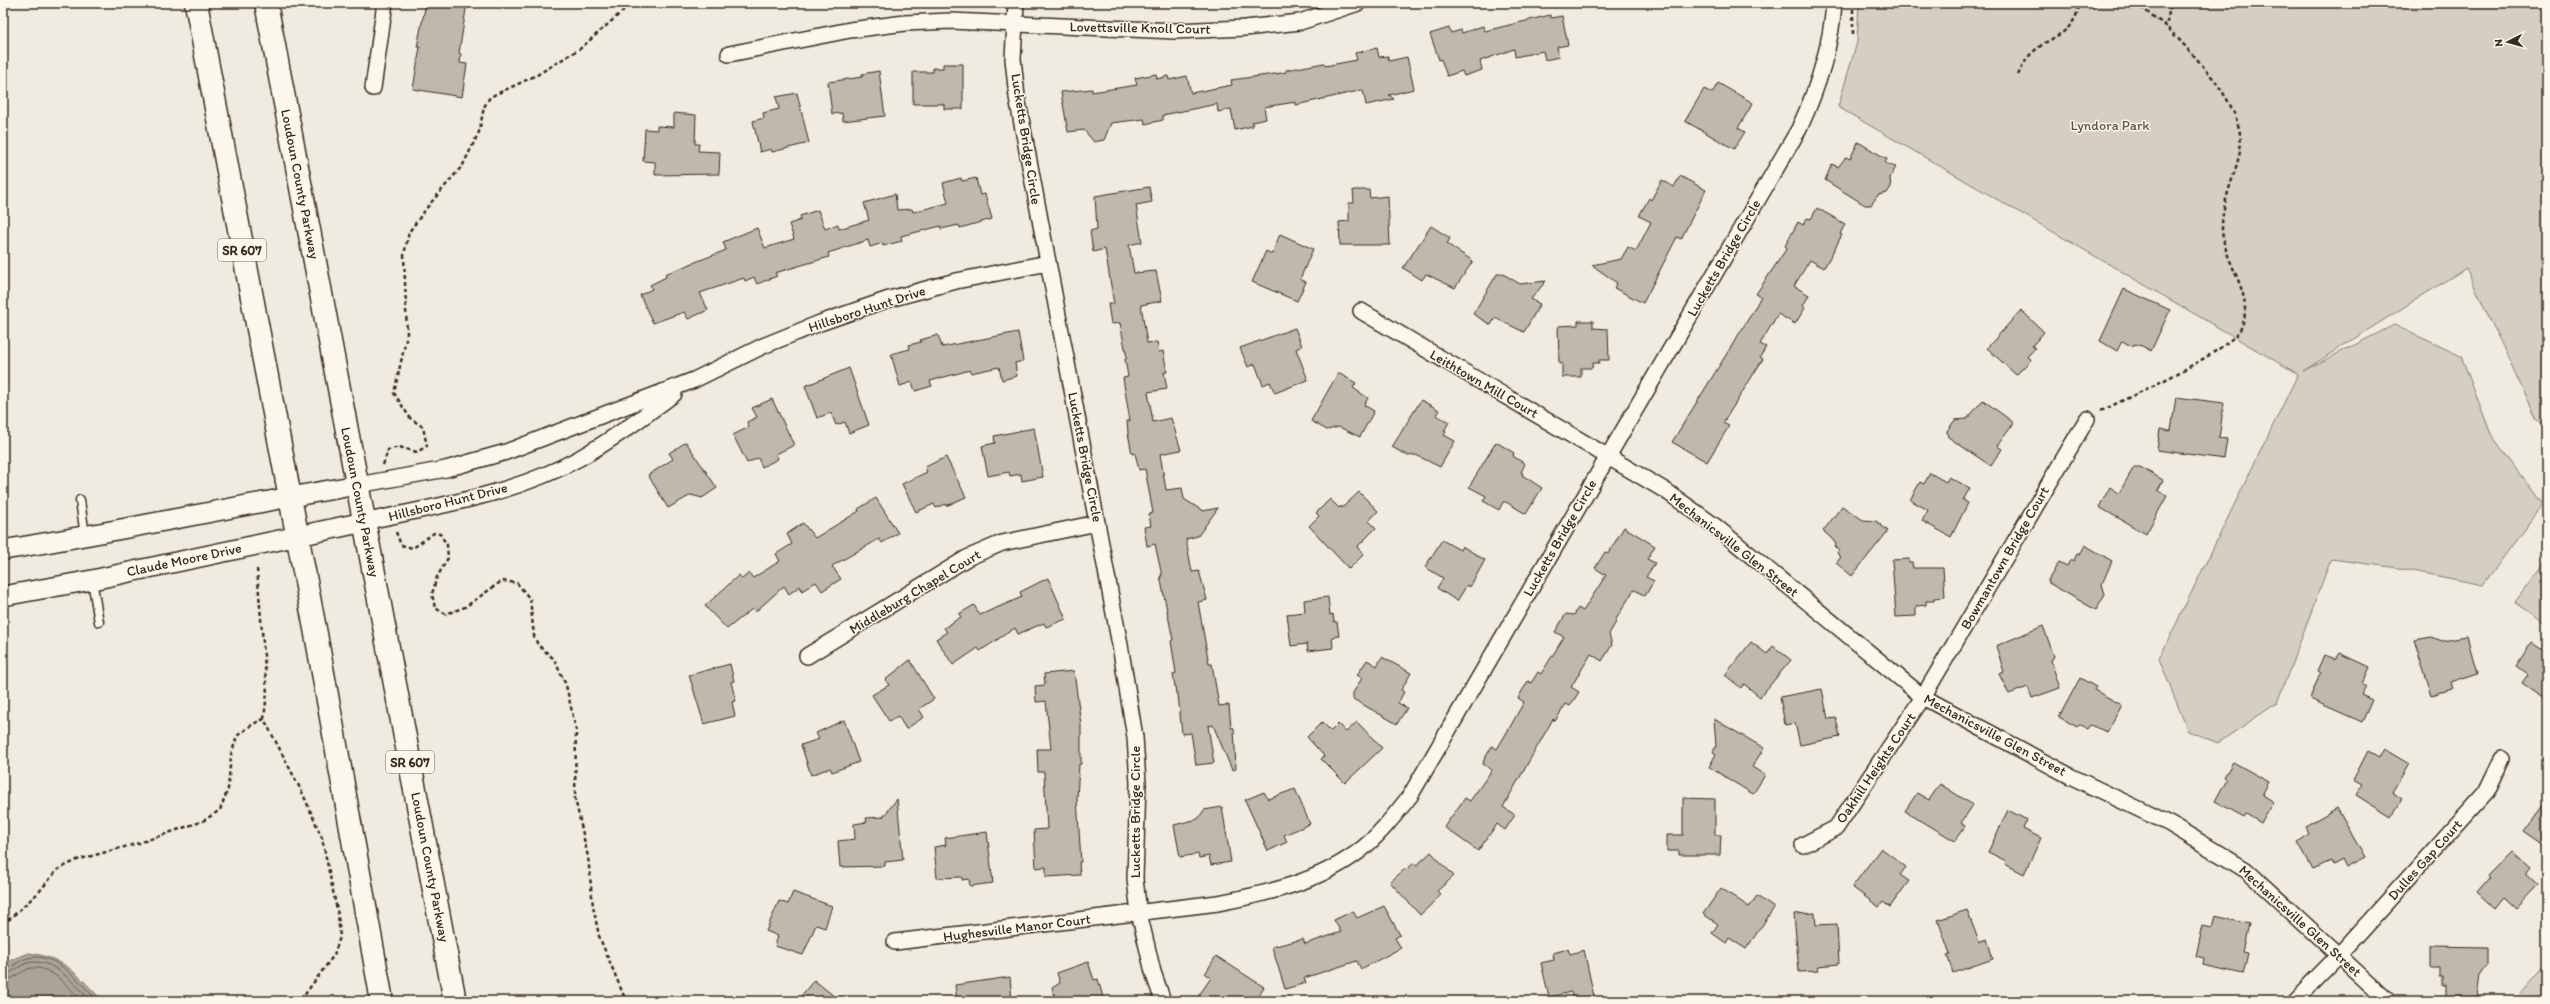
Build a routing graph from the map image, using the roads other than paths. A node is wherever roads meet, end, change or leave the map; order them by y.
1 (196, 3) edge
2 (266, 3) edge
3 (385, 3) edge
4 (1016, 3) edge
5 (1358, 3) edge
6 (1834, 3) edge
7 (1014, 24) junction
8 (729, 54) dead end
9 (373, 88) dead end
10 (1048, 263) junction
11 (1361, 311) dead end
12 (694, 380) junction
13 (2087, 419) road end
14 (1608, 456) junction
15 (358, 486) junction
16 (289, 497) junction
17 (80, 500) dead end
18 (364, 522) junction
19 (1097, 523) junction
20 (296, 536) junction
21 (85, 537) junction
22 (55, 542) junction
23 (3, 550) edge
24 (3, 564) edge
25 (92, 580) junction
26 (3, 596) edge
27 (99, 622) dead end
28 (807, 656) dead end
29 (1923, 697) junction
30 (2502, 759) dead end
31 (1803, 845) dead end
32 (1139, 913) junction
33 (895, 942) dead end
34 (2339, 955) junction
35 (382, 1001) edge
36 (456, 1001) edge
37 (1163, 1001) edge
38 (2294, 1001) edge
39 (2388, 1001) edge

1 - 16 main road, SR 607
2 - 15 main road, Loudoun County Parkway / SR 607
3 - 9 street
4 - 7 street, Lucketts Bridge Circle
5 - 7 street, Lovettsville Knoll Court
6 - 14 street, Lucketts Bridge Circle
7 - 8 street, Lovettsville Knoll Court
7 - 10 street, Lucketts Bridge Circle
10 - 12 street, Hillsboro Hunt Drive
10 - 19 street, Lucketts Bridge Circle
11 - 14 street, Leithtown Mill Court
12 - 15 street, Hillsboro Hunt Drive
12 - 18 street, Hillsboro Hunt Drive
13 - 29 street, Bowmantown Bridge Court
14 - 29 street, Mechanicsville Glen Street
14 - 32 street, Lucketts Bridge Circle
15 - 16 street
15 - 18 main road, Loudoun County Parkway / SR 607
16 - 20 main road, SR 607
16 - 21 street
17 - 21 lane
18 - 20 street, Claude Moore Drive
18 - 36 main road, Loudoun County Parkway / SR 607
19 - 28 street, Middleburg Chapel Court
19 - 32 street, Lucketts Bridge Circle
20 - 25 street, Claude Moore Drive
20 - 35 main road, SR 607
21 - 22 street
22 - 23 street
22 - 24 street
25 - 26 street, Claude Moore Drive
25 - 27 lane
29 - 31 street, Oakhill Heights Court
29 - 34 street, Mechanicsville Glen Street
30 - 34 street, Dulles Gap Court
32 - 33 street, Hughesville Manor Court
32 - 37 street, Lucketts Bridge Circle
34 - 38 street, Dulles Gap Court
34 - 39 street, Mechanicsville Glen Street

